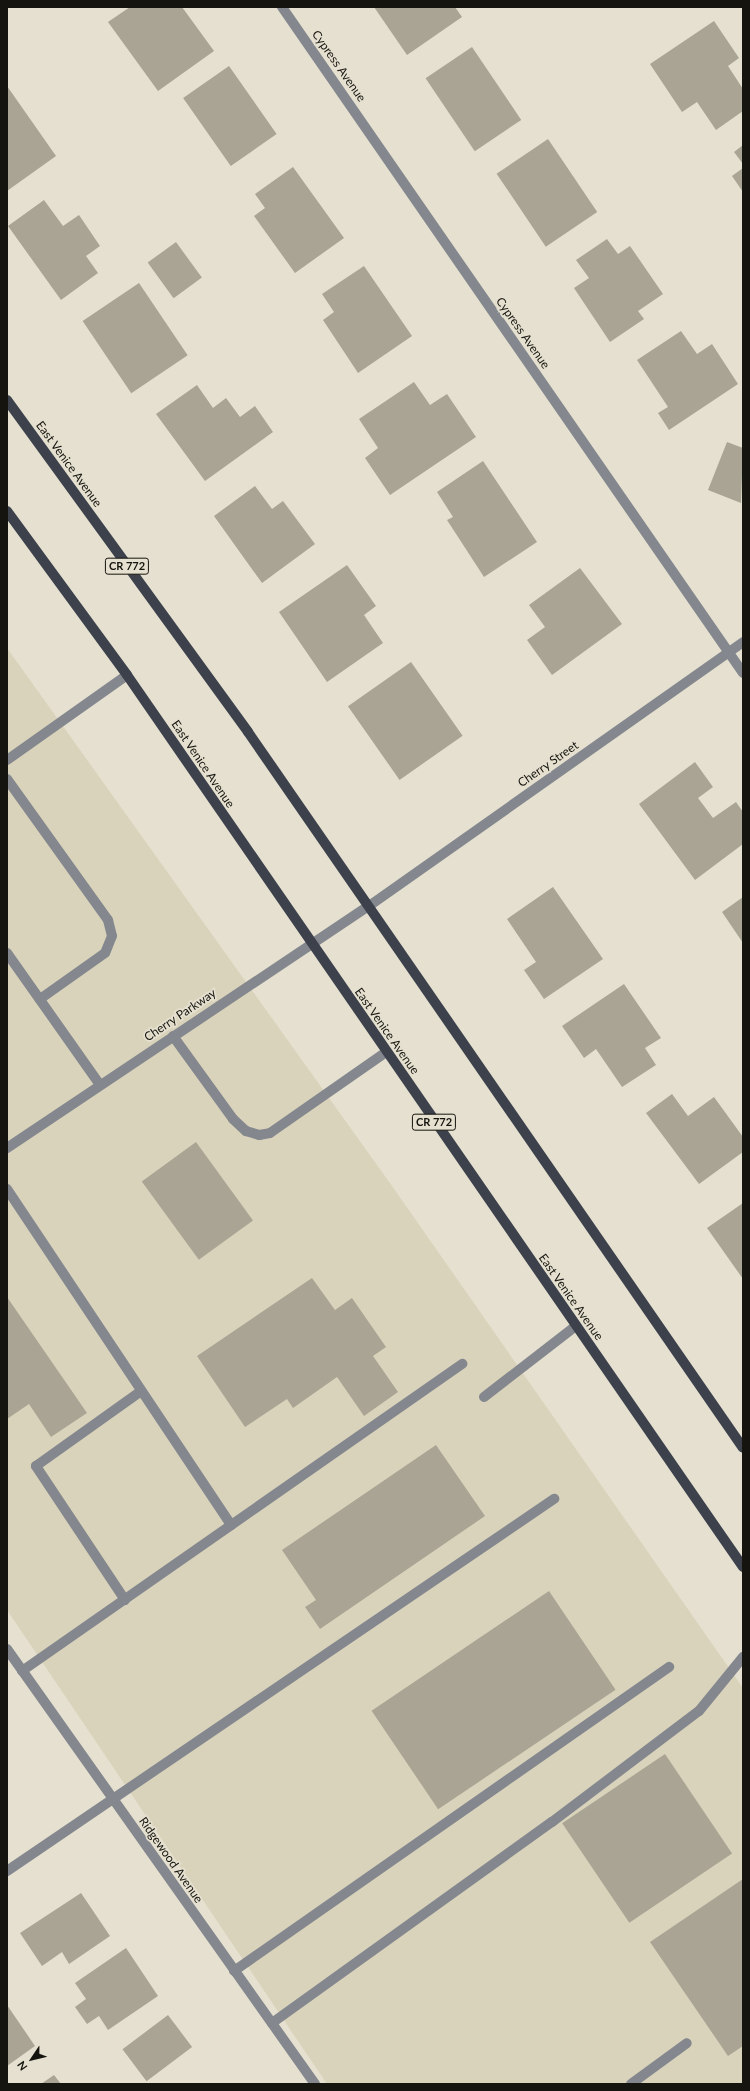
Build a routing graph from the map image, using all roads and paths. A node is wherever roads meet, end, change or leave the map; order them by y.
1 (282, 7) edge
2 (7, 400) edge
3 (7, 511) edge
4 (743, 642) edge
5 (728, 652) junction
6 (743, 673) edge
7 (127, 675) junction
8 (7, 760) edge
9 (7, 778) edge
10 (369, 906) junction
11 (310, 943) junction
12 (7, 953) edge
13 (40, 999) junction
14 (173, 1036) junction
15 (386, 1052) junction
16 (100, 1085) junction
17 (7, 1148) edge
18 (7, 1190) edge
19 (576, 1326) junction
20 (462, 1364) dead end
21 (141, 1391) junction
22 (484, 1397) dead end
23 (743, 1448) edge
24 (554, 1499) dead end
25 (231, 1525) junction
26 (743, 1567) edge
27 (125, 1600) junction
28 (7, 1650) edge
29 (743, 1657) edge
30 (669, 1667) dead end
31 (22, 1671) junction
32 (112, 1799) junction
33 (7, 1871) edge
34 (234, 1971) junction
35 (272, 2023) junction
36 (687, 2044) dead end
37 (315, 2084) edge
38 (631, 2084) edge

1 - 5 street, Cypress Avenue
2 - 10 main road, East Venice Avenue / CR 772
3 - 7 main road, East Venice Avenue / CR 772
4 - 5 street, Cherry Street
5 - 6 street, Cypress Avenue
5 - 10 street, Cherry Street
7 - 8 street
7 - 11 main road, East Venice Avenue / CR 772
9 - 13 street
10 - 11 street, Cherry Parkway
10 - 23 main road, East Venice Avenue / CR 772
11 - 14 street, Cherry Parkway
11 - 15 main road, East Venice Avenue / CR 772
12 - 13 street
13 - 16 street
14 - 15 street
14 - 16 street, Cherry Parkway
15 - 19 main road, East Venice Avenue / CR 772
16 - 17 street, Cherry Parkway
18 - 21 street
19 - 22 street
19 - 26 main road, East Venice Avenue / CR 772
20 - 25 street
21 - 25 street
21 - 27 street
24 - 32 street
25 - 27 street
27 - 31 street
28 - 31 street, Ridgewood Avenue
29 - 35 street
30 - 34 street
31 - 32 street, Ridgewood Avenue
32 - 33 street
32 - 34 street, Ridgewood Avenue
34 - 35 street, Ridgewood Avenue
35 - 37 street, Ridgewood Avenue
36 - 38 street

